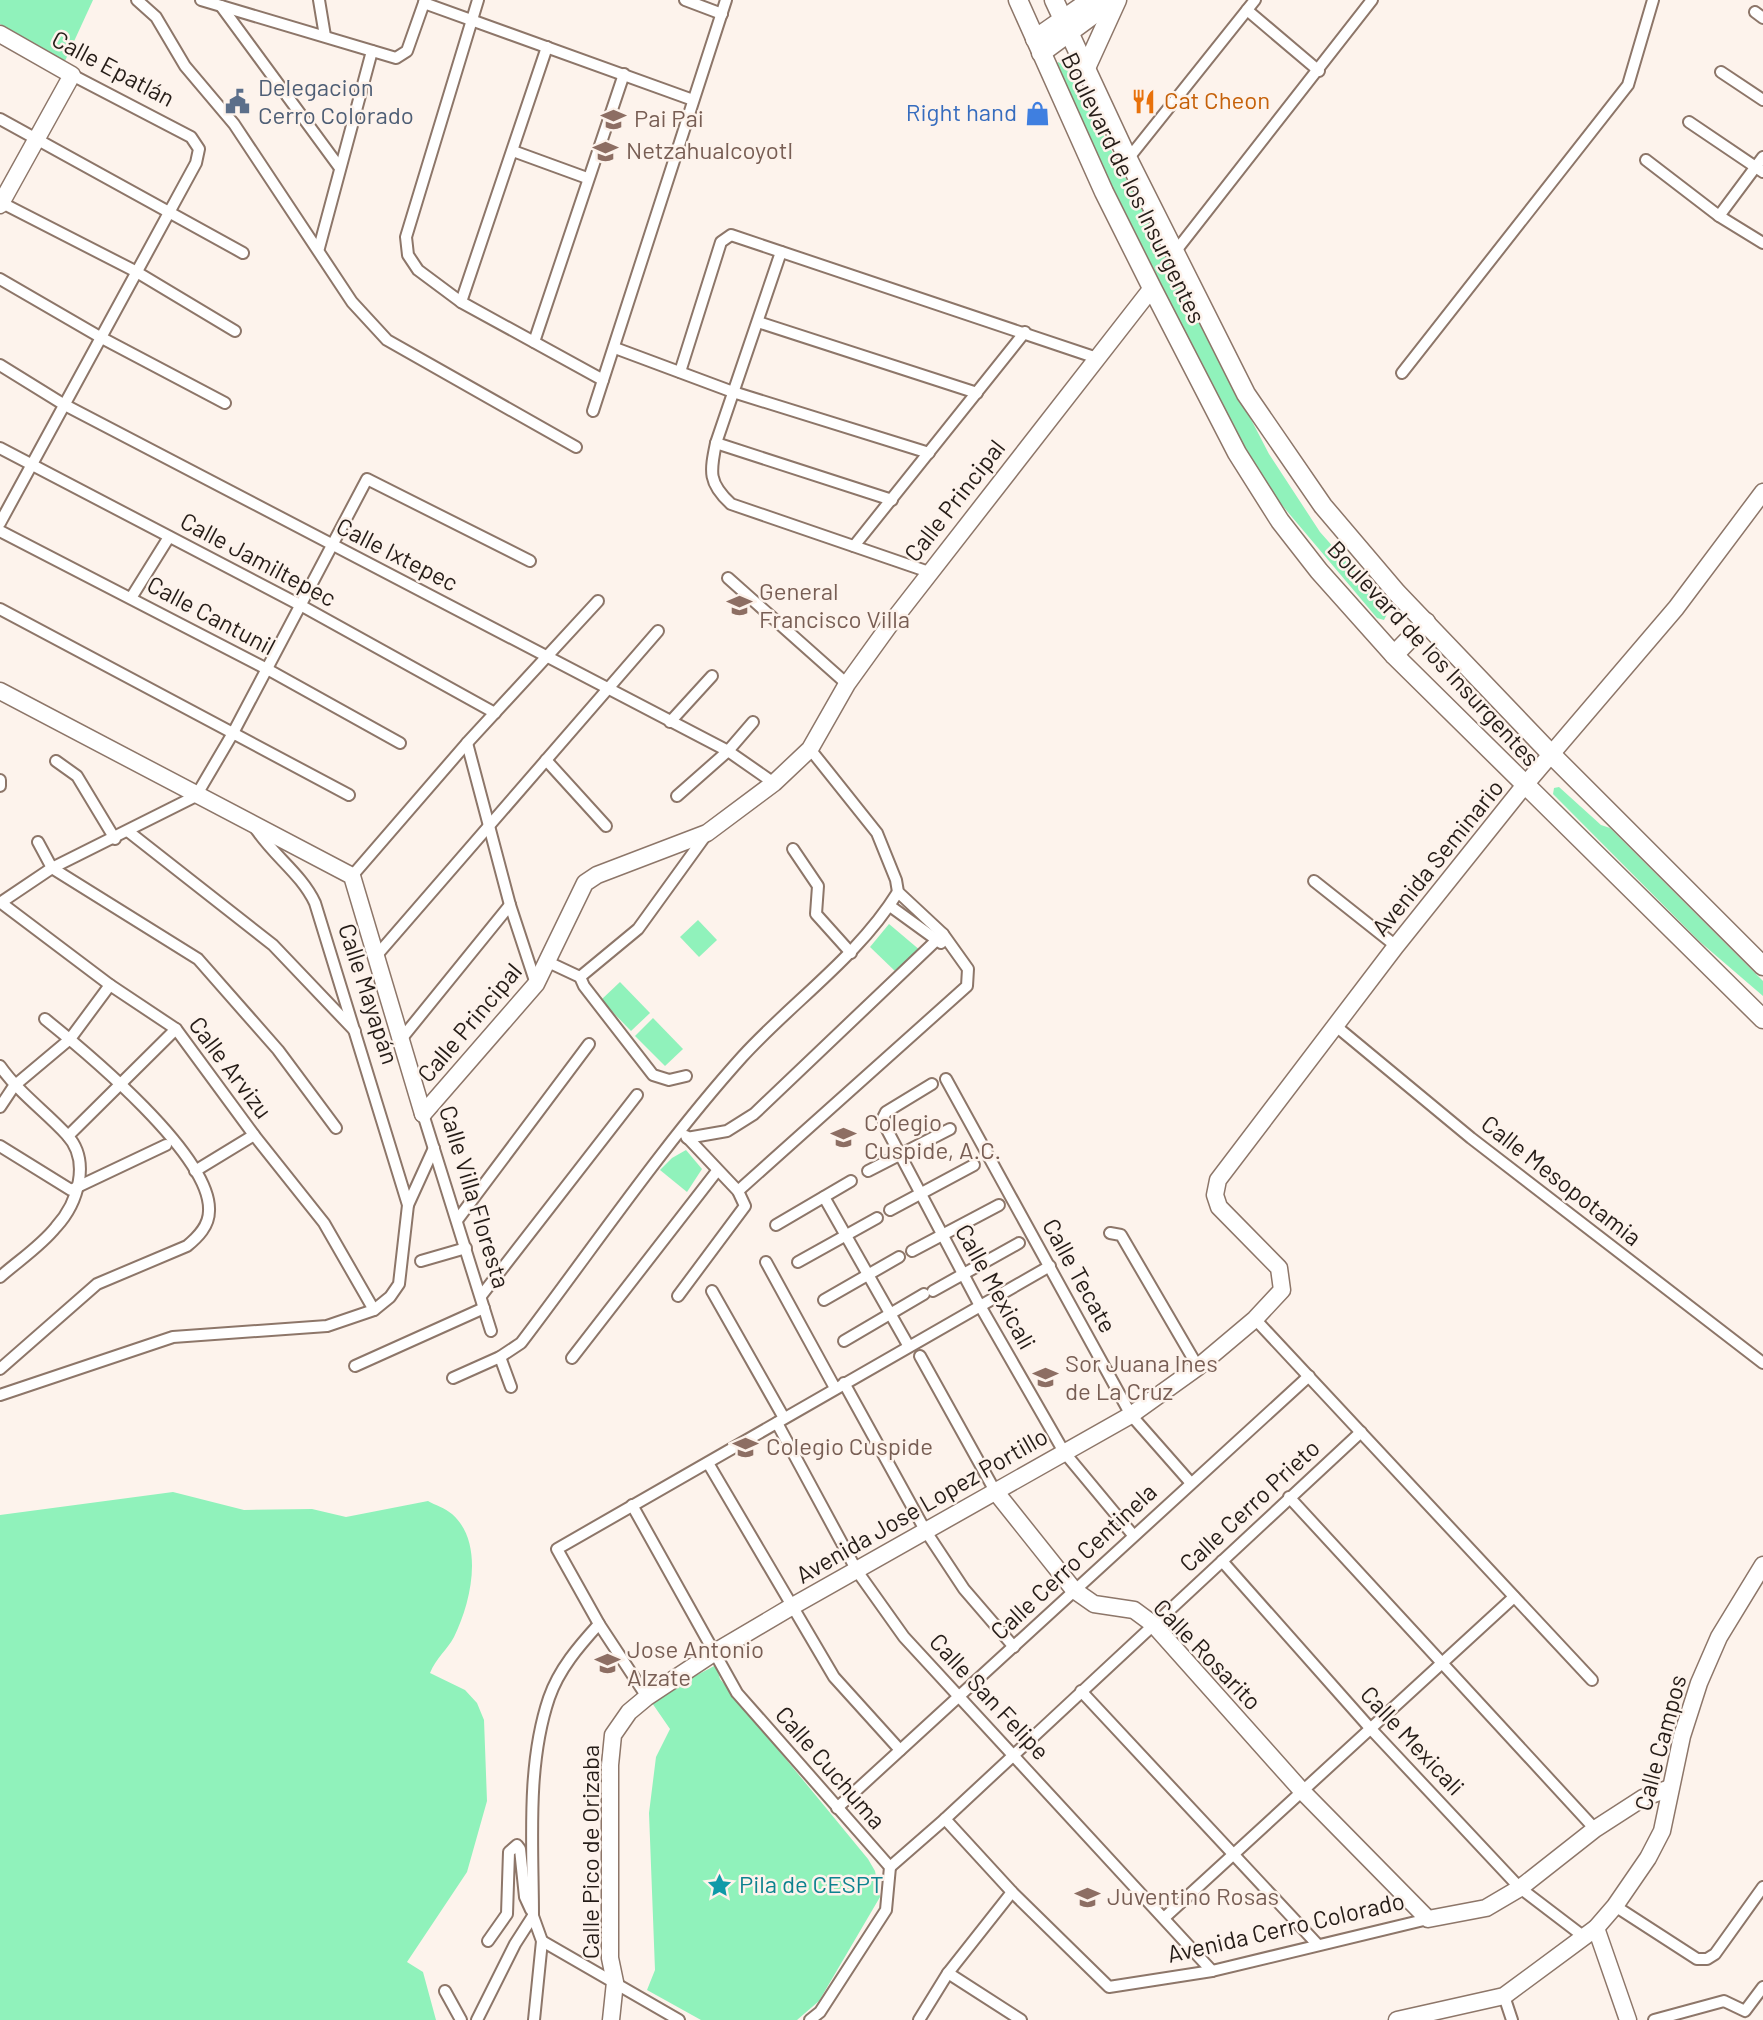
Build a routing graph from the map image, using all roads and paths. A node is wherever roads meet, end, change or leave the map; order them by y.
1 (137, 0) edge
2 (201, 0) edge
3 (319, 0) edge
4 (478, 0) edge
5 (685, 0) edge
6 (726, 0) edge
7 (1018, 0) edge
8 (1054, 0) edge
9 (1091, 0) edge
10 (1115, 0) edge
11 (1255, 0) edge
12 (1372, 0) edge
13 (1653, 0) edge
14 (425, 1) edge
15 (221, 6) junction
16 (1247, 10) junction
17 (722, 14) junction
18 (471, 19) junction
19 (1067, 27) junction
20 (0, 34) edge
21 (325, 36) junction
22 (1038, 46) junction
23 (547, 47) junction
24 (372, 51) junction
25 (1086, 68) junction
26 (1319, 71) junction
27 (1721, 72) dead end
28 (624, 74) junction
29 (72, 75) junction
30 (693, 100) junction
31 (1763, 100) edge
32 (0, 119) edge
33 (1689, 122) dead end
34 (38, 141) junction
35 (513, 151) junction
36 (1763, 156) edge
37 (1128, 159) junction
38 (1646, 160) dead end
39 (340, 168) junction
40 (1760, 169) edge
41 (587, 178) junction
42 (0, 203) edge
43 (171, 211) junction
44 (1719, 216) junction
45 (1763, 243) edge
46 (319, 248) junction
47 (781, 251) junction
48 (1175, 252) junction
49 (243, 253) dead end
50 (135, 271) junction
51 (0, 279) edge
52 (1152, 288) junction
53 (461, 302) junction
54 (758, 322) junction
55 (235, 331) dead end
56 (1025, 332) junction
57 (100, 337) junction
58 (534, 342) junction
59 (615, 348) junction
60 (1097, 358) junction
61 (0, 365) edge
62 (680, 372) junction
63 (1402, 373) dead end
64 (603, 380) junction
65 (733, 392) junction
66 (977, 393) junction
67 (225, 403) dead end
68 (63, 404) junction
69 (593, 411) dead end
70 (716, 443) junction
71 (576, 447) dead end
72 (0, 448) edge
73 (929, 453) junction
74 (32, 465) junction
75 (892, 500) junction
76 (1760, 502) edge
77 (0, 523) edge
78 (0, 531) edge
79 (169, 537) junction
80 (331, 544) junction
81 (854, 546) junction
82 (530, 561) dead end
83 (929, 572) junction
84 (728, 578) dead end
85 (131, 598) junction
86 (598, 601) dead end
87 (302, 606) junction
88 (0, 609) edge
89 (1426, 622) junction
90 (658, 631) dead end
91 (1394, 655) junction
92 (547, 656) junction
93 (267, 669) junction
94 (712, 676) dead end
95 (847, 684) junction
96 (610, 688) junction
97 (0, 691) edge
98 (495, 713) junction
99 (670, 722) junction
100 (753, 722) dead end
101 (233, 733) junction
102 (400, 743) dead end
103 (467, 743) junction
104 (810, 749) junction
105 (728, 751) junction
106 (1553, 756) junction
107 (546, 760) junction
108 (56, 761) dead end
109 (0, 780) edge
110 (774, 783) junction
111 (0, 786) edge
112 (1524, 786) junction
113 (349, 795) dead end
114 (196, 796) junction
115 (677, 796) dead end
116 (489, 823) junction
117 (254, 826) junction
118 (606, 826) dead end
119 (129, 832) junction
120 (708, 833) junction
121 (115, 839) junction
122 (38, 842) dead end
123 (793, 849) dead end
124 (52, 868) junction
125 (352, 876) junction
126 (1314, 881) dead end
127 (898, 892) junction
128 (0, 902) edge
129 (510, 905) junction
130 (890, 906) junction
131 (940, 938) junction
132 (1396, 946) junction
133 (851, 953) junction
134 (377, 955) junction
135 (548, 962) junction
136 (1763, 966) edge
137 (580, 977) junction
138 (536, 984) junction
139 (110, 985) junction
140 (1763, 1018) edge
141 (45, 1019) dead end
142 (1337, 1027) junction
143 (176, 1029) junction
144 (357, 1033) junction
145 (402, 1038) junction
146 (70, 1039) junction
147 (589, 1044) dead end
148 (0, 1066) edge
149 (686, 1076) dead end
150 (946, 1079) dead end
151 (120, 1083) junction
152 (932, 1084) dead end
153 (14, 1086) junction
154 (637, 1095) dead end
155 (0, 1107) edge
156 (424, 1114) junction
157 (337, 1128) dead end
158 (950, 1129) dead end
159 (254, 1135) junction
160 (684, 1135) junction
161 (68, 1136) junction
162 (166, 1145) dead end
163 (0, 1146) edge
164 (433, 1148) junction
165 (11, 1155) junction
166 (900, 1155) junction
167 (0, 1162) edge
168 (974, 1165) dead end
169 (195, 1171) junction
170 (717, 1171) junction
171 (868, 1171) dead end
172 (851, 1181) dead end
173 (77, 1188) junction
174 (738, 1191) junction
175 (921, 1195) junction
176 (1215, 1195) joint
177 (824, 1197) junction
178 (408, 1205) junction
179 (999, 1205) dead end
180 (890, 1210) dead end
181 (877, 1218) dead end
182 (458, 1219) junction
183 (776, 1225) dead end
184 (1110, 1233) dead end
185 (943, 1236) junction
186 (847, 1237) junction
187 (1019, 1242) dead end
188 (466, 1248) junction
189 (912, 1251) dead end
190 (899, 1257) dead end
191 (421, 1261) dead end
192 (766, 1262) dead end
193 (798, 1262) dead end
194 (1050, 1266) junction
195 (964, 1275) junction
196 (868, 1276) junction
197 (0, 1277) edge
198 (712, 1291) dead end
199 (678, 1296) dead end
200 (824, 1300) dead end
201 (483, 1302) junction
202 (979, 1304) junction
203 (374, 1310) junction
204 (892, 1314) junction
205 (1255, 1319) junction
206 (491, 1331) dead end
207 (844, 1340) dead end
208 (908, 1345) junction
209 (920, 1356) dead end
210 (500, 1357) junction
211 (572, 1358) dead end
212 (1763, 1363) edge
213 (355, 1366) dead end
214 (1198, 1367) junction
215 (0, 1369) edge
216 (1309, 1376) junction
217 (453, 1378) dead end
218 (840, 1385) junction
219 (511, 1387) dead end
220 (0, 1395) edge
221 (1131, 1415) junction
222 (780, 1421) junction
223 (1361, 1432) junction
224 (1064, 1452) junction
225 (708, 1463) junction
226 (1190, 1482) junction
227 (995, 1491) junction
228 (1289, 1497) junction
229 (632, 1505) junction
230 (925, 1530) junction
231 (1133, 1535) junction
232 (1222, 1561) junction
233 (1763, 1565) edge
234 (857, 1571) junction
235 (1074, 1590) junction
236 (1514, 1597) junction
237 (791, 1608) junction
238 (599, 1623) junction
239 (1153, 1624) junction
240 (1014, 1647) junction
241 (715, 1652) junction
242 (1441, 1665) junction
243 (1592, 1680) dead end
244 (1081, 1691) junction
245 (959, 1696) junction
246 (647, 1697) junction
247 (1370, 1728) junction
248 (900, 1750) junction
249 (1013, 1753) junction
250 (1670, 1788) junction
251 (1302, 1791) junction
252 (837, 1808) junction
253 (945, 1819) junction
254 (1595, 1829) junction
255 (1232, 1854) junction
256 (890, 1867) junction
257 (1763, 1887) edge
258 (1520, 1888) junction
259 (1012, 1892) junction
260 (1615, 1906) junction
261 (533, 1916) junction
262 (1164, 1917) junction
263 (1428, 1919) junction
264 (1590, 1932) junction
265 (488, 1941) dead end
266 (542, 1941) junction
267 (1318, 1945) junction
268 (1212, 1971) junction
269 (948, 1973) junction
270 (615, 1982) junction
271 (1763, 1987) edge
272 (445, 1991) dead end
273 (1504, 1996) junction
274 (1402, 2019) edge
275 (461, 2020) edge
276 (477, 2020) edge
277 (534, 2020) edge
278 (611, 2020) edge
279 (679, 2020) edge
280 (810, 2020) edge
281 (919, 2020) edge
282 (1021, 2020) edge
283 (1512, 2020) edge
284 (1628, 2020) edge
285 (1654, 2020) edge

1 - 46 street
2 - 15 street
3 - 21 street
4 - 18 street
5 - 17 street
6 - 17 street
7 - 22 main road, Boulevard de los Insurgentes
8 - 19 main road, Boulevard de los Insurgentes
9 - 19 main road
10 - 19 main road
10 - 25 main road
11 - 16 street
12 - 26 street
13 - 63 street
14 - 18 street
14 - 24 street
15 - 21 street
15 - 39 street
16 - 26 street
16 - 37 street
17 - 30 street
18 - 23 street
18 - 53 street
19 - 22 main road
19 - 25 main road, Boulevard de los Insurgentes
20 - 29 street, Calle Epatlán
21 - 24 street
22 - 52 main road, Boulevard de los Insurgentes
23 - 28 street
23 - 35 street
24 - 39 street
25 - 37 main road, Boulevard de los Insurgentes
26 - 48 street
27 - 31 street
28 - 30 street
28 - 41 street
29 - 34 street
29 - 43 street, Calle Epatlán
30 - 59 street
32 - 34 street
33 - 40 street
34 - 42 street
34 - 43 street
35 - 41 street
35 - 53 street
36 - 40 street
37 - 48 main road, Boulevard de los Insurgentes
38 - 44 street
39 - 46 street
40 - 44 street
41 - 58 street
42 - 50 street
43 - 49 street
43 - 50 street
44 - 45 street
46 - 71 street
47 - 54 street
47 - 56 street
47 - 62 street
48 - 89 main road, Boulevard de los Insurgentes
50 - 55 street
50 - 57 street
51 - 57 street
52 - 60 street, Calle Principal
52 - 91 main road, Boulevard de los Insurgentes
53 - 58 street
54 - 65 street
54 - 66 street
56 - 60 street
56 - 66 street
57 - 67 street
57 - 68 street
58 - 64 street
59 - 62 street
59 - 64 street
60 - 83 street, Calle Principal
61 - 68 street, Calle Ixtepec
62 - 65 street
64 - 69 street
65 - 70 street
65 - 73 street
66 - 73 street
68 - 74 street
68 - 80 street, Calle Ixtepec
70 - 75 street
70 - 81 street
72 - 74 street, Calle Jamiltepec
73 - 75 street
74 - 77 street
74 - 79 street, Calle Jamiltepec
75 - 81 street
76 - 106 street, Avenida Seminario
78 - 85 street, Calle Cantunil
79 - 85 street
79 - 87 street, Calle Jamiltepec
80 - 82 street
80 - 87 street
80 - 92 street, Calle Ixtepec
81 - 83 street
83 - 95 street, Calle Principal
84 - 95 street
85 - 93 street, Calle Cantunil
86 - 92 street
87 - 93 street
87 - 98 street, Calle Jamiltepec
88 - 101 street
89 - 91 main road
89 - 106 main road, Boulevard de los Insurgentes
90 - 96 street
91 - 112 main road, Boulevard de los Insurgentes
92 - 96 street, Calle Ixtepec
92 - 98 street
93 - 101 street
93 - 102 street, Calle Cantunil
94 - 99 street
95 - 104 street, Calle Principal
96 - 99 street, Calle Ixtepec
96 - 107 street
97 - 114 street, Calle Mayapán
98 - 103 street
99 - 105 street, Calle Ixtepec
100 - 105 street
101 - 113 street
101 - 114 street
103 - 116 street
103 - 125 street
104 - 110 street, Calle Principal
104 - 127 street
105 - 110 street, Calle Ixtepec
105 - 115 street
106 - 112 street, Avenida Seminario
106 - 136 main road, Boulevard de los Insurgentes
107 - 116 street
107 - 118 street
108 - 121 street
109 - 111 street
110 - 120 street, Calle Principal
112 - 132 street, Avenida Seminario
112 - 140 main road, Boulevard de los Insurgentes
114 - 117 street, Calle Mayapán
114 - 119 street
116 - 129 street
116 - 134 street
117 - 125 street, Calle Mayapán
117 - 144 street, Calle Mayapán
119 - 121 street
119 - 144 street
120 - 135 street, Calle Principal
120 - 137 street
121 - 124 street
122 - 124 street
123 - 133 street
124 - 128 street
124 - 157 street
125 - 134 street, Calle Villa Floresta
126 - 132 street
127 - 130 street
127 - 131 street
128 - 139 street, Calle Arvizu
129 - 138 street
129 - 145 street
130 - 131 street
130 - 133 street
131 - 160 street
131 - 174 street
132 - 142 street, Avenida Seminario
133 - 160 street
134 - 145 street, Calle Villa Floresta
135 - 137 street
135 - 138 street, Calle Principal
137 - 149 street
138 - 156 street, Calle Principal
139 - 143 street, Calle Arvizu
139 - 146 street
141 - 146 street
142 - 176 street, Avenida Seminario
142 - 212 street, Calle Mesopotamia
143 - 151 street
143 - 159 street, Calle Arvizu
144 - 178 street, Calle Mayapán
145 - 156 street, Calle Villa Floresta
146 - 151 street
146 - 153 street
147 - 182 street
148 - 153 street
150 - 194 street, Calle Tecate
151 - 161 street
151 - 169 street
152 - 166 street, Calle Mexicali
153 - 155 street
153 - 161 street
154 - 201 street
156 - 164 street, Calle Villa Floresta
158 - 166 street
159 - 169 street
159 - 203 street, Calle Arvizu
160 - 170 street
160 - 210 street
161 - 173 street
162 - 173 street
163 - 165 street
164 - 178 street
164 - 182 street, Calle Villa Floresta
165 - 167 street
165 - 173 street
166 - 171 street
166 - 175 street, Calle Mexicali
168 - 175 street
169 - 215 street
170 - 174 street
170 - 211 street
172 - 177 street
173 - 197 street
174 - 199 street
175 - 180 street
175 - 185 street, Calle Mexicali
176 - 205 street, Avenida Jose Lopez Portillo
177 - 183 street
177 - 186 street
178 - 203 street, Calle Mayapán
179 - 185 street
181 - 186 street
182 - 188 street, Calle Villa Floresta
184 - 214 street
185 - 189 street
185 - 195 street, Calle Mexicali
186 - 193 street
186 - 196 street
187 - 195 street
188 - 191 street
188 - 201 street, Calle Villa Floresta
190 - 196 street
192 - 218 street
194 - 202 street
194 - 221 street, Calle Tecate
195 - 202 street, Calle Mexicali
195 - 204 street
196 - 200 street
196 - 204 street
198 - 222 street, Calle San Felipe
201 - 206 street, Calle Villa Floresta
201 - 213 street
202 - 208 street
202 - 224 street, Calle Mexicali
203 - 220 street
204 - 207 street
204 - 208 street
205 - 214 street, Avenida Jose Lopez Portillo
205 - 216 street
208 - 218 street
209 - 227 street, Calle Rosarito
210 - 217 street
210 - 219 street
214 - 221 street, Avenida Jose Lopez Portillo
216 - 223 street
216 - 226 street, Calle Cerro Centinela
218 - 222 street
218 - 230 street
221 - 224 street, Avenida Jose Lopez Portillo
221 - 226 street, Calle Tecate
222 - 225 street
222 - 234 street, Calle San Felipe
223 - 228 street, Calle Cerro Prieto
223 - 236 street
224 - 227 street, Avenida Jose Lopez Portillo
224 - 231 street, Calle Mexicali
225 - 229 street
225 - 237 street
226 - 231 street, Calle Cerro Centinela
227 - 230 street, Avenida Jose Lopez Portillo
227 - 235 street, Calle Rosarito
228 - 232 street, Calle Cerro Prieto
228 - 242 street
229 - 238 street
229 - 241 street, Calle Cuchuma
230 - 234 street, Avenida Jose Lopez Portillo
230 - 240 street
231 - 235 street, Calle Cerro Centinela
232 - 239 street, Calle Cerro Prieto
232 - 247 street, Calle Mexicali
233 - 250 street, Calle Campos
234 - 237 street, Avenida Jose Lopez Portillo
234 - 245 street, Calle San Felipe
235 - 239 street, Calle Rosarito
235 - 240 street, Calle Cerro Centinela
236 - 242 street
236 - 243 street
237 - 241 street, Avenida Jose Lopez Portillo
237 - 248 street
238 - 246 street
238 - 261 street
239 - 244 street, Calle Cerro Prieto
239 - 251 street, Calle Rosarito
240 - 245 street, Calle Cerro Centinela
241 - 246 street, Avenida Jose Lopez Portillo
241 - 252 street, Calle Cuchuma
242 - 247 street
242 - 254 street
244 - 249 street, Calle Cerro Prieto
244 - 255 street
245 - 248 street, Calle Cerro Centinela
245 - 249 street, Calle San Felipe
246 - 270 street, Calle Pico de Orizaba
247 - 251 street
247 - 258 street, Calle Mexicali
248 - 252 street, Calle Cerro Centinela
249 - 253 street, Calle Cerro Prieto
249 - 262 street, Calle San Felipe
250 - 254 street, Avenida Cerro Colorado
250 - 260 street, Calle Campos
251 - 255 street
251 - 263 street, Calle Rosarito
252 - 256 street, Calle Cuchuma
253 - 256 street, Calle Cerro Prieto
253 - 259 street, Avenida Cerro Colorado
254 - 258 street, Avenida Cerro Colorado
255 - 262 street
255 - 267 street
256 - 280 street
257 - 260 street
258 - 263 street, Avenida Cerro Colorado
258 - 264 street, Calle Mexicali
259 - 268 street, Avenida Cerro Colorado
259 - 269 street
260 - 264 street, Calle Campos
261 - 265 street
261 - 266 street
261 - 276 street
262 - 268 street, Calle San Felipe
263 - 267 street, Avenida Cerro Colorado
264 - 273 street, Calle Campos
264 - 284 street
266 - 270 street
266 - 277 street
267 - 268 street, Avenida Cerro Colorado
269 - 281 street
269 - 282 street
270 - 278 street, Calle Pico de Orizaba
270 - 279 street
271 - 285 street
272 - 275 street
273 - 274 street
273 - 283 street

